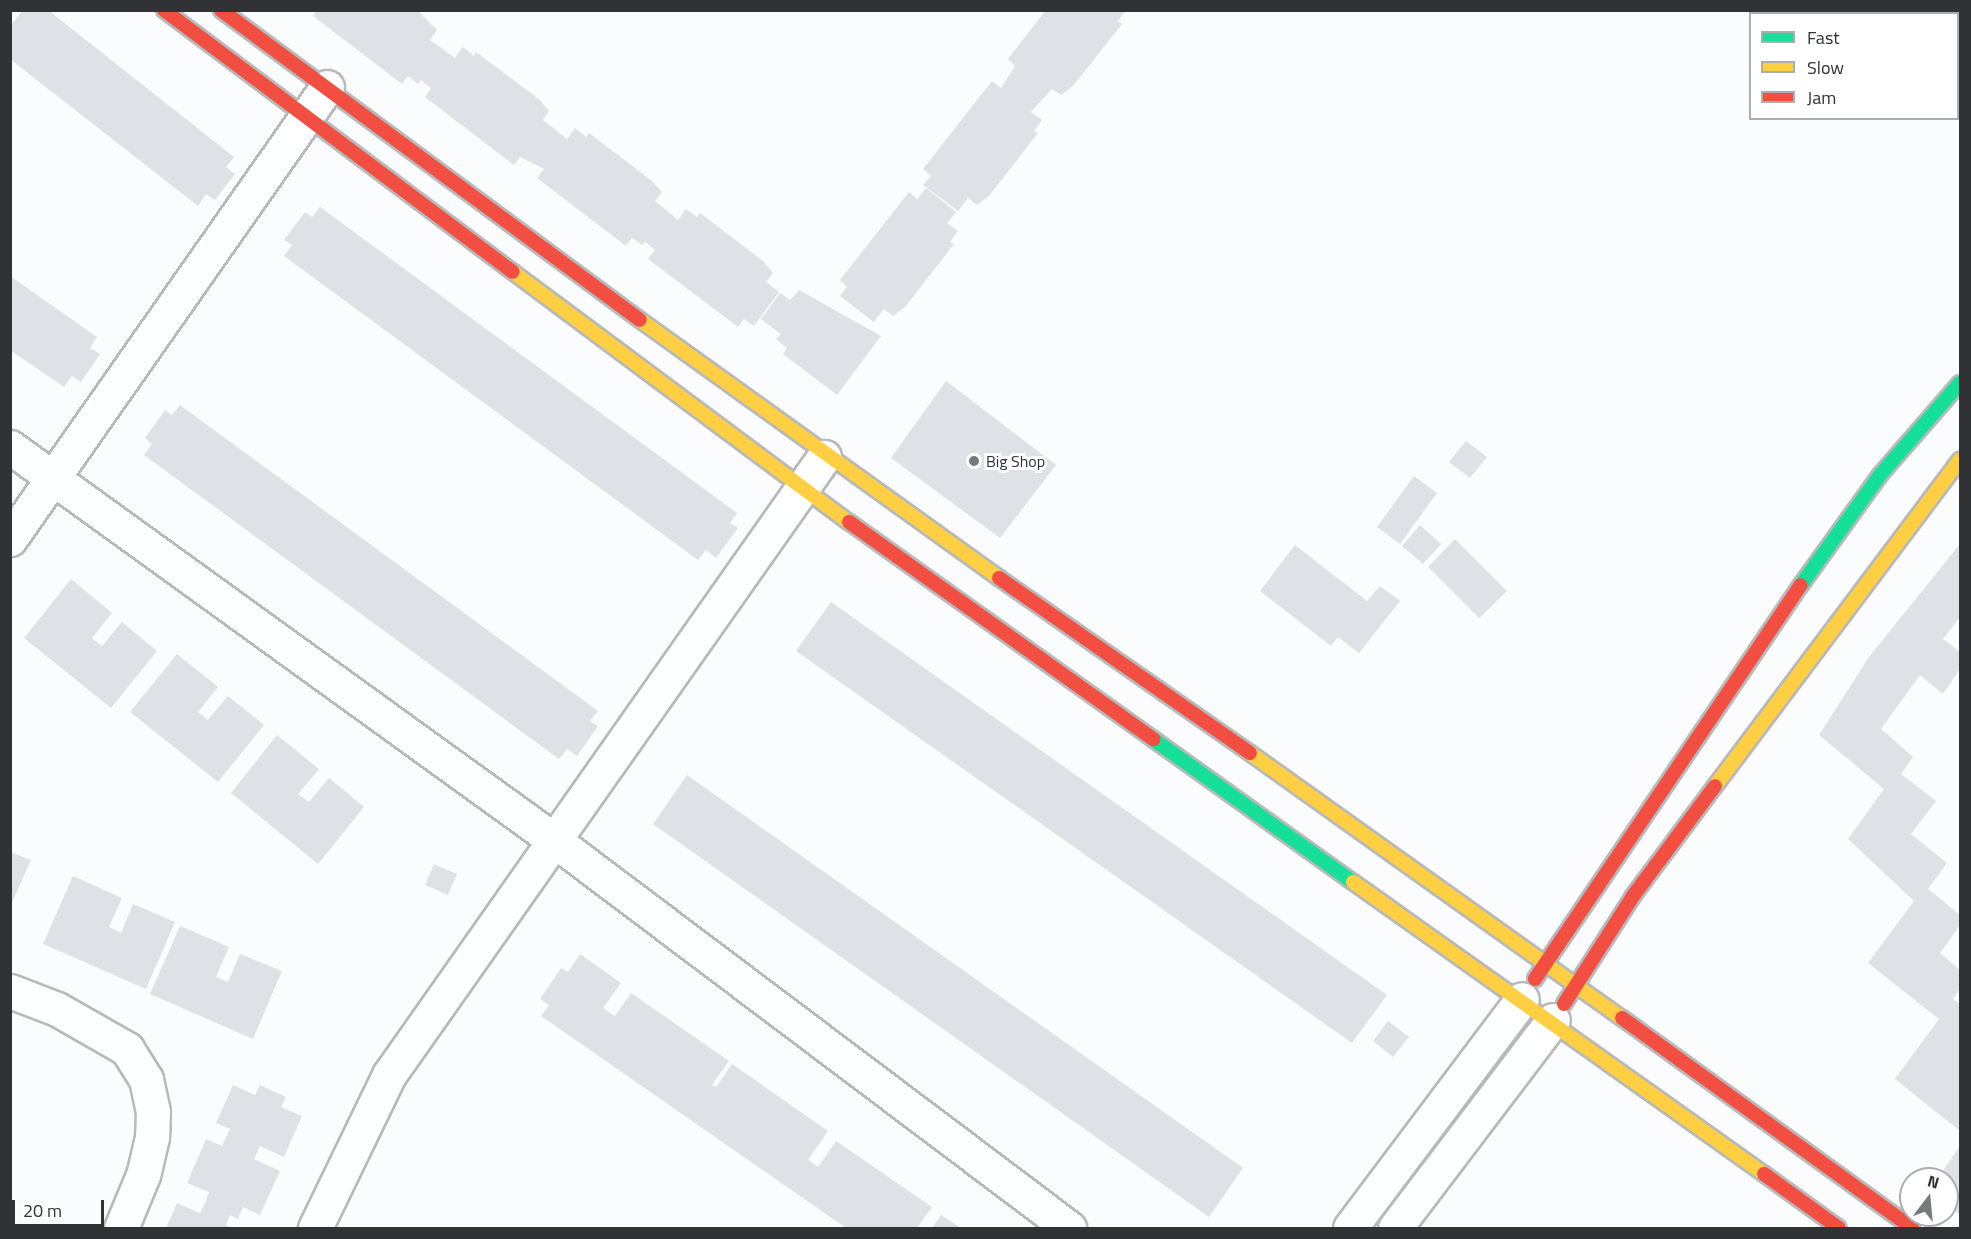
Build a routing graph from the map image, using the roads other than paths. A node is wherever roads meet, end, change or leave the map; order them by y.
1 (164, 10) edge
2 (221, 10) edge
3 (327, 87) junction
4 (305, 118) junction
5 (1960, 383) edge
6 (10, 447) edge
7 (824, 457) junction
8 (1960, 460) edge
9 (54, 480) junction
10 (799, 487) junction
11 (10, 539) edge
12 (554, 840) junction
13 (1546, 962) junction
14 (1577, 985) junction
15 (10, 991) edge
16 (1522, 999) junction
17 (1553, 1020) junction
18 (121, 1228) edge
19 (315, 1228) edge
20 (1069, 1228) edge
21 (1350, 1228) edge
22 (1395, 1228) edge
23 (1839, 1228) edge
24 (1912, 1228) edge

1 - 4 main road
2 - 3 main road
3 - 4 street
3 - 7 main road
4 - 9 street
4 - 10 main road
5 - 13 main road
6 - 9 street
7 - 10 street
7 - 13 main road
8 - 14 main road
9 - 11 street
9 - 12 street
10 - 12 street
10 - 16 main road
12 - 19 street
12 - 20 street
13 - 14 main road
13 - 16 main road
14 - 17 main road
14 - 24 main road
15 - 18 street
16 - 17 main road
16 - 21 street
17 - 22 street
17 - 23 main road

